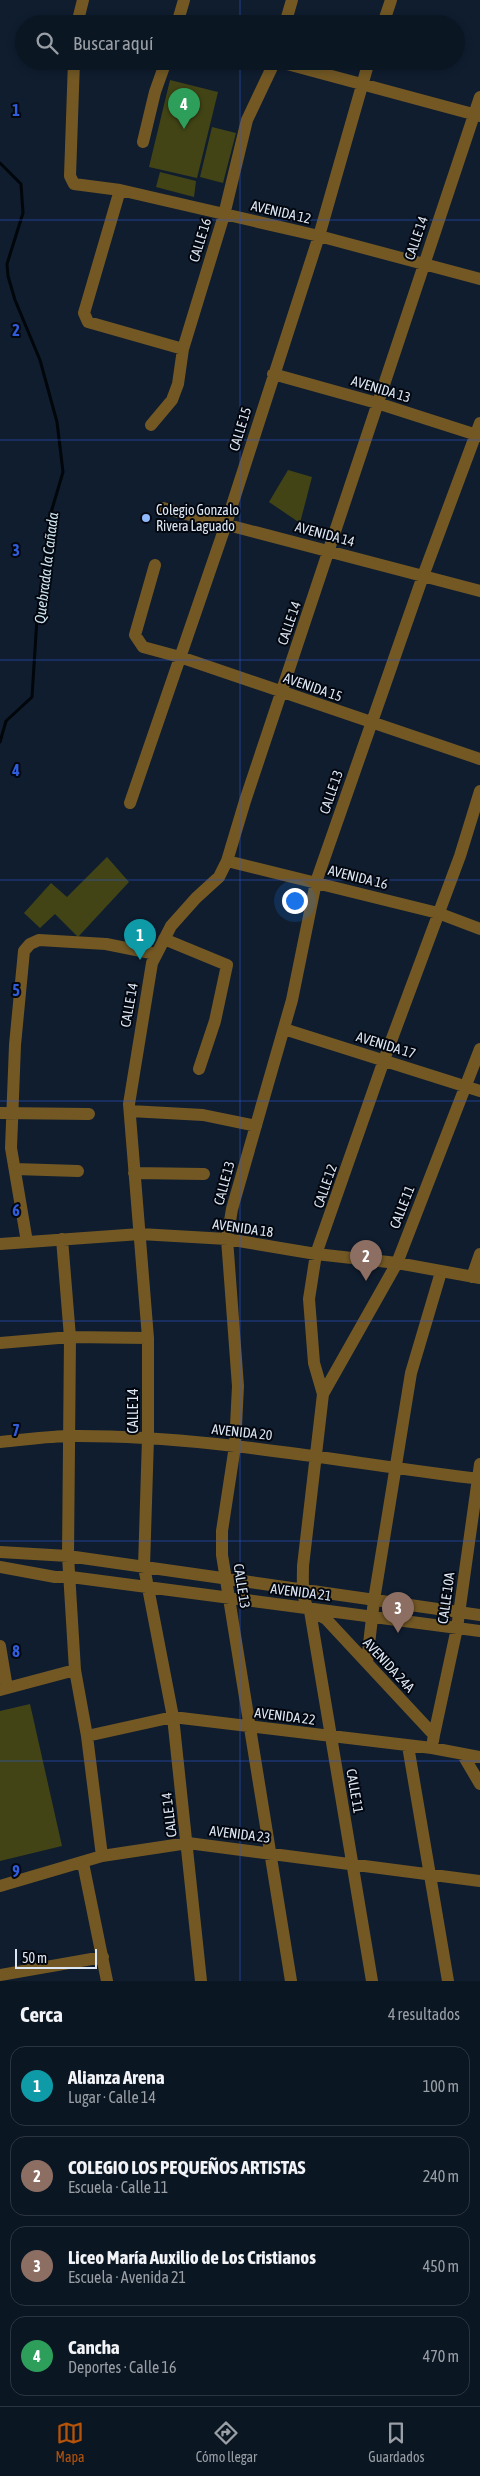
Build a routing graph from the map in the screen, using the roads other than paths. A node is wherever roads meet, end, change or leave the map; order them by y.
1 (83, 0) edge
2 (184, 0) edge
3 (292, 0) edge
4 (391, 0) edge
5 (79, 15) edge
6 (180, 15) edge
7 (288, 15) edge
8 (386, 15) edge
9 (74, 70) edge
10 (163, 70) edge
11 (272, 70) edge
12 (311, 70) edge
13 (366, 70) edge
14 (361, 83) junction
15 (480, 97) edge
16 (477, 115) edge
17 (144, 142) dead end
18 (120, 190) junction
19 (224, 215) junction
20 (319, 236) junction
21 (423, 264) junction
22 (480, 279) edge
23 (183, 349) junction
24 (273, 374) junction
25 (377, 403) junction
26 (151, 425) dead end
27 (479, 432) edge
28 (163, 508) dead end
29 (226, 524) junction
30 (330, 551) junction
31 (155, 565) dead end
32 (423, 576) junction
33 (480, 591) edge
34 (180, 658) junction
35 (281, 692) junction
36 (371, 722) junction
37 (480, 759) edge
38 (480, 790) edge
39 (130, 803) dead end
40 (226, 861) junction
41 (316, 882) junction
42 (438, 913) junction
43 (480, 930) edge
44 (164, 939) junction
45 (156, 954) junction
46 (284, 1029) junction
47 (480, 1049) edge
48 (384, 1060) junction
49 (199, 1069) dead end
50 (464, 1086) junction
51 (480, 1091) edge
52 (130, 1111) junction
53 (6, 1113) edge
54 (89, 1114) dead end
55 (256, 1126) junction
56 (6, 1146) edge
57 (15, 1169) junction
58 (78, 1171) dead end
59 (134, 1172) junction
60 (204, 1174) dead end
61 (140, 1234) junction
62 (62, 1240) junction
63 (227, 1240) junction
64 (27, 1242) junction
65 (0, 1244) edge
66 (316, 1254) junction
67 (480, 1254) edge
68 (397, 1263) junction
69 (442, 1272) junction
70 (476, 1278) edge
71 (70, 1337) junction
72 (148, 1338) junction
73 (0, 1343) edge
74 (323, 1394) junction
75 (71, 1436) junction
76 (148, 1438) junction
77 (0, 1442) edge
78 (235, 1446) junction
79 (314, 1455) junction
80 (480, 1464) edge
81 (394, 1469) junction
82 (479, 1479) edge
83 (0, 1552) edge
84 (68, 1556) junction
85 (144, 1566) junction
86 (0, 1567) edge
87 (71, 1577) junction
88 (226, 1578) junction
89 (149, 1587) junction
90 (304, 1589) junction
91 (228, 1598) junction
92 (374, 1600) junction
93 (308, 1610) junction
94 (460, 1612) junction
95 (480, 1615) edge
96 (372, 1616) junction
97 (457, 1628) junction
98 (480, 1630) edge
99 (0, 1646) edge
100 (367, 1662) junction
101 (75, 1670) junction
102 (3, 1689) edge
103 (173, 1717) junction
104 (251, 1727) junction
105 (87, 1736) junction
106 (330, 1737) junction
107 (433, 1742) junction
108 (408, 1746) junction
109 (463, 1755) junction
110 (480, 1757) edge
111 (480, 1784) edge
112 (188, 1842) junction
113 (269, 1852) junction
114 (102, 1856) junction
115 (83, 1863) junction
116 (353, 1866) junction
117 (431, 1875) junction
118 (480, 1881) edge
119 (0, 1886) edge
120 (103, 1957) junction
121 (0, 1974) edge
122 (107, 1981) edge
123 (200, 1981) edge
124 (291, 1981) edge
125 (372, 1981) edge
126 (448, 1981) edge

1 - 5 street
2 - 6 street
3 - 7 street
4 - 8 street
9 - 18 street, AVENIDA 12
10 - 17 street
11 - 19 street, CALLE 16
12 - 14 street
13 - 14 street, CALLE 15
14 - 16 street
14 - 20 street, CALLE 15
15 - 16 street, CALLE 14
16 - 21 street, CALLE 14
18 - 19 street, AVENIDA 12
18 - 23 street
19 - 20 street, AVENIDA 12
19 - 23 street, CALLE 16
20 - 21 street, AVENIDA 12
20 - 24 street, CALLE 15
21 - 22 street, AVENIDA 12
21 - 25 street, CALLE 14
23 - 26 street, CALLE 16
24 - 25 street, AVENIDA 13
24 - 29 street, CALLE 15
25 - 27 street, AVENIDA 13
25 - 30 street, CALLE 14
27 - 32 street, CALLE 13
28 - 29 street, AVENIDA 14
29 - 30 street, AVENIDA 14
29 - 34 street, CALLE 15
30 - 32 street, AVENIDA 14
30 - 35 street, CALLE 14
31 - 34 street, AVENIDA 15
32 - 33 street, AVENIDA 14
32 - 36 street, CALLE 13
34 - 35 street, AVENIDA 15
34 - 39 street, CALLE 15
35 - 36 street, AVENIDA 15
35 - 40 street, CALLE 14
36 - 37 street, AVENIDA 15
36 - 41 street, CALLE 13
38 - 42 street, CALLE 12
40 - 41 street, AVENIDA 16
40 - 44 street, CALLE 14
41 - 42 street, AVENIDA 16
41 - 46 street, CALLE 13
42 - 43 street, AVENIDA 16
42 - 48 street, CALLE 12
44 - 45 street, CALLE 14
44 - 49 street
45 - 52 street, CALLE 14
45 - 53 street
46 - 48 street, AVENIDA 17
46 - 55 street, CALLE 13
47 - 50 street, CALLE 11
48 - 50 street, AVENIDA 17
48 - 66 street, CALLE 12
50 - 51 street, AVENIDA 17
50 - 68 street, CALLE 11
52 - 55 street
52 - 59 street, CALLE 14
53 - 54 street
53 - 56 street
55 - 63 street, CALLE 13
56 - 57 street
57 - 58 street
57 - 64 street
59 - 60 street
59 - 61 street, CALLE 14
61 - 62 street, AVENIDA 18
61 - 63 street, AVENIDA 18
61 - 72 street, CALLE 14
62 - 64 street, AVENIDA 18
62 - 71 street
63 - 66 street, AVENIDA 18
63 - 78 street, CALLE 13
64 - 65 street, AVENIDA 18
66 - 68 street, AVENIDA 18
66 - 74 street, CALLE 12
67 - 70 street
68 - 69 street, AVENIDA 18
68 - 74 street, CALLE 11
69 - 70 street, AVENIDA 18
69 - 81 street
71 - 72 street
71 - 73 street
71 - 75 street
72 - 76 street, CALLE 14
74 - 79 street, CALLE 12
75 - 76 street, AVENIDA 20
75 - 77 street, AVENIDA 20
75 - 84 street
76 - 78 street, AVENIDA 20
76 - 85 street, CALLE 14
78 - 79 street, AVENIDA 20
78 - 88 street, CALLE 13
79 - 81 street, AVENIDA 20
79 - 90 street, CALLE 12
80 - 82 street, CALLE 10A
81 - 82 street, AVENIDA 20
81 - 92 street
82 - 94 street, CALLE 10A
83 - 84 street, AVENIDA 21
84 - 85 street, AVENIDA 21
84 - 87 street
85 - 88 street, AVENIDA 21
85 - 89 street, CALLE 14
86 - 87 street, AVENIDA 21
87 - 89 street, AVENIDA 21
87 - 101 street
88 - 90 street, AVENIDA 21
88 - 91 street, CALLE 13
89 - 91 street, AVENIDA 21
89 - 103 street, CALLE 14
90 - 92 street, AVENIDA 21
90 - 93 street, CALLE 12
91 - 93 street, AVENIDA 21
91 - 104 street, CALLE 13
92 - 94 street, AVENIDA 21
92 - 96 street
93 - 96 street, AVENIDA 21
93 - 100 street, AVENIDA 24A
93 - 106 street, CALLE 11
94 - 95 street, AVENIDA 21
94 - 97 street, CALLE 10A
96 - 97 street, AVENIDA 21
96 - 100 street
97 - 98 street, AVENIDA 21
97 - 107 street, CALLE 10A
99 - 102 street
100 - 107 street, AVENIDA 24A
101 - 102 street
101 - 105 street
103 - 104 street, AVENIDA 22
103 - 105 street, AVENIDA 22
103 - 112 street, CALLE 14
104 - 106 street, AVENIDA 22
104 - 113 street, CALLE 13
105 - 114 street
106 - 108 street, AVENIDA 22
106 - 116 street, CALLE 11
107 - 108 street, AVENIDA 22
107 - 109 street, AVENIDA 22
108 - 117 street
109 - 110 street, AVENIDA 22
109 - 111 street
112 - 113 street, AVENIDA 23
112 - 114 street, AVENIDA 23
112 - 123 street, CALLE 14
113 - 116 street, AVENIDA 23
113 - 124 street, CALLE 13
114 - 115 street, AVENIDA 23
115 - 119 street, AVENIDA 23
115 - 120 street
116 - 117 street, AVENIDA 23
116 - 125 street, CALLE 11
117 - 118 street, AVENIDA 23
117 - 126 street
120 - 121 street
120 - 122 street

